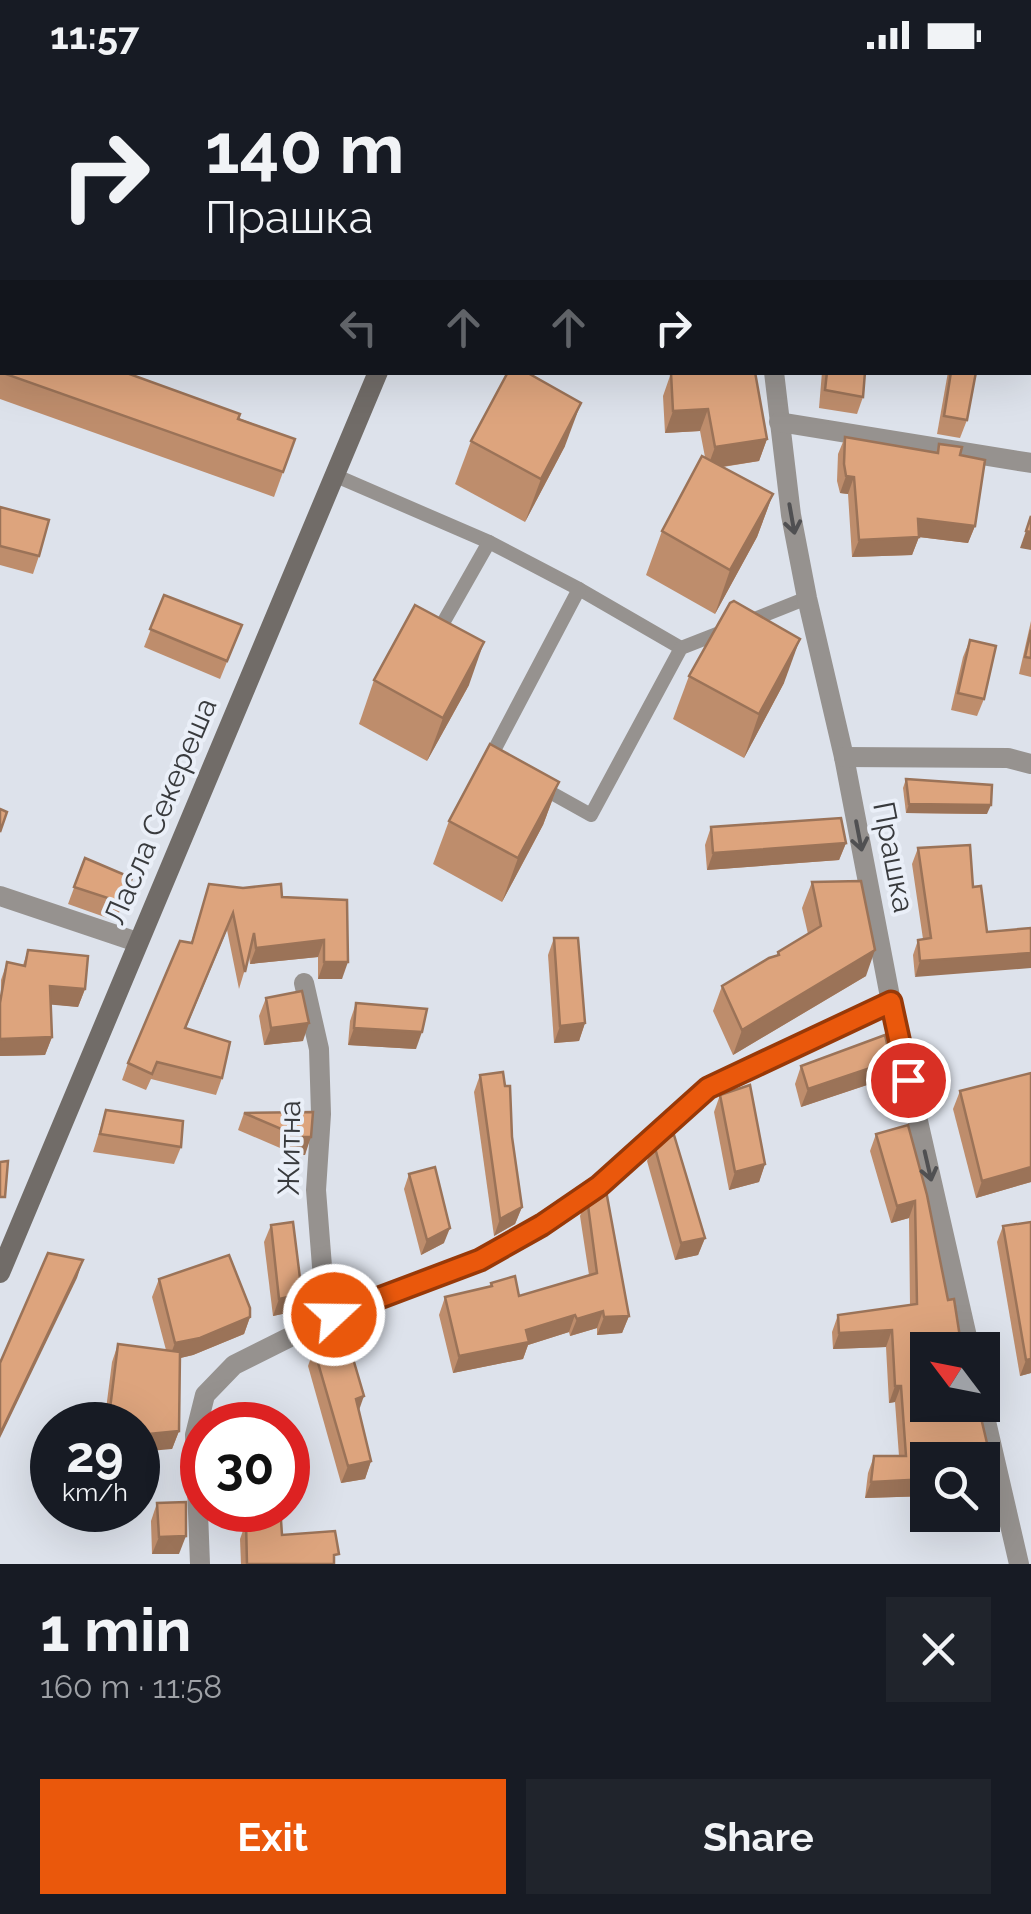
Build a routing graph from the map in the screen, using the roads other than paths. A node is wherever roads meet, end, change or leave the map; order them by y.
1 (377, 375) edge
2 (774, 375) edge
3 (779, 422) junction
4 (1031, 463) edge
5 (334, 475) junction
6 (489, 542) junction
7 (579, 589) junction
8 (807, 598) junction
9 (438, 630) edge
10 (681, 648) junction
11 (844, 757) junction
12 (1031, 764) edge
13 (505, 767) edge
14 (522, 776) edge
15 (0, 896) edge
16 (137, 942) junction
17 (304, 983) dead end
18 (891, 1002) junction
19 (0, 1274) edge
20 (334, 1315) junction
21 (966, 1332) edge
22 (986, 1422) edge
23 (200, 1564) edge
24 (1019, 1564) edge

1 - 5 street, Ласла Секереша
2 - 3 street, Прашка
3 - 4 street
3 -> 8 street, Прашка
5 - 6 lane
5 - 16 street, Ласла Секереша
6 - 7 lane
6 - 9 lane
7 - 10 lane
7 - 13 lane
8 - 10 lane
8 - 11 street, Прашка
10 - 14 lane
11 - 12 street
11 -> 18 street, Прашка
15 - 16 street
16 - 19 street, Ласла Секереша
17 - 20 street, Житна
18 - 20 street
18 -> 21 street, Прашка
20 - 23 street
22 - 24 street

